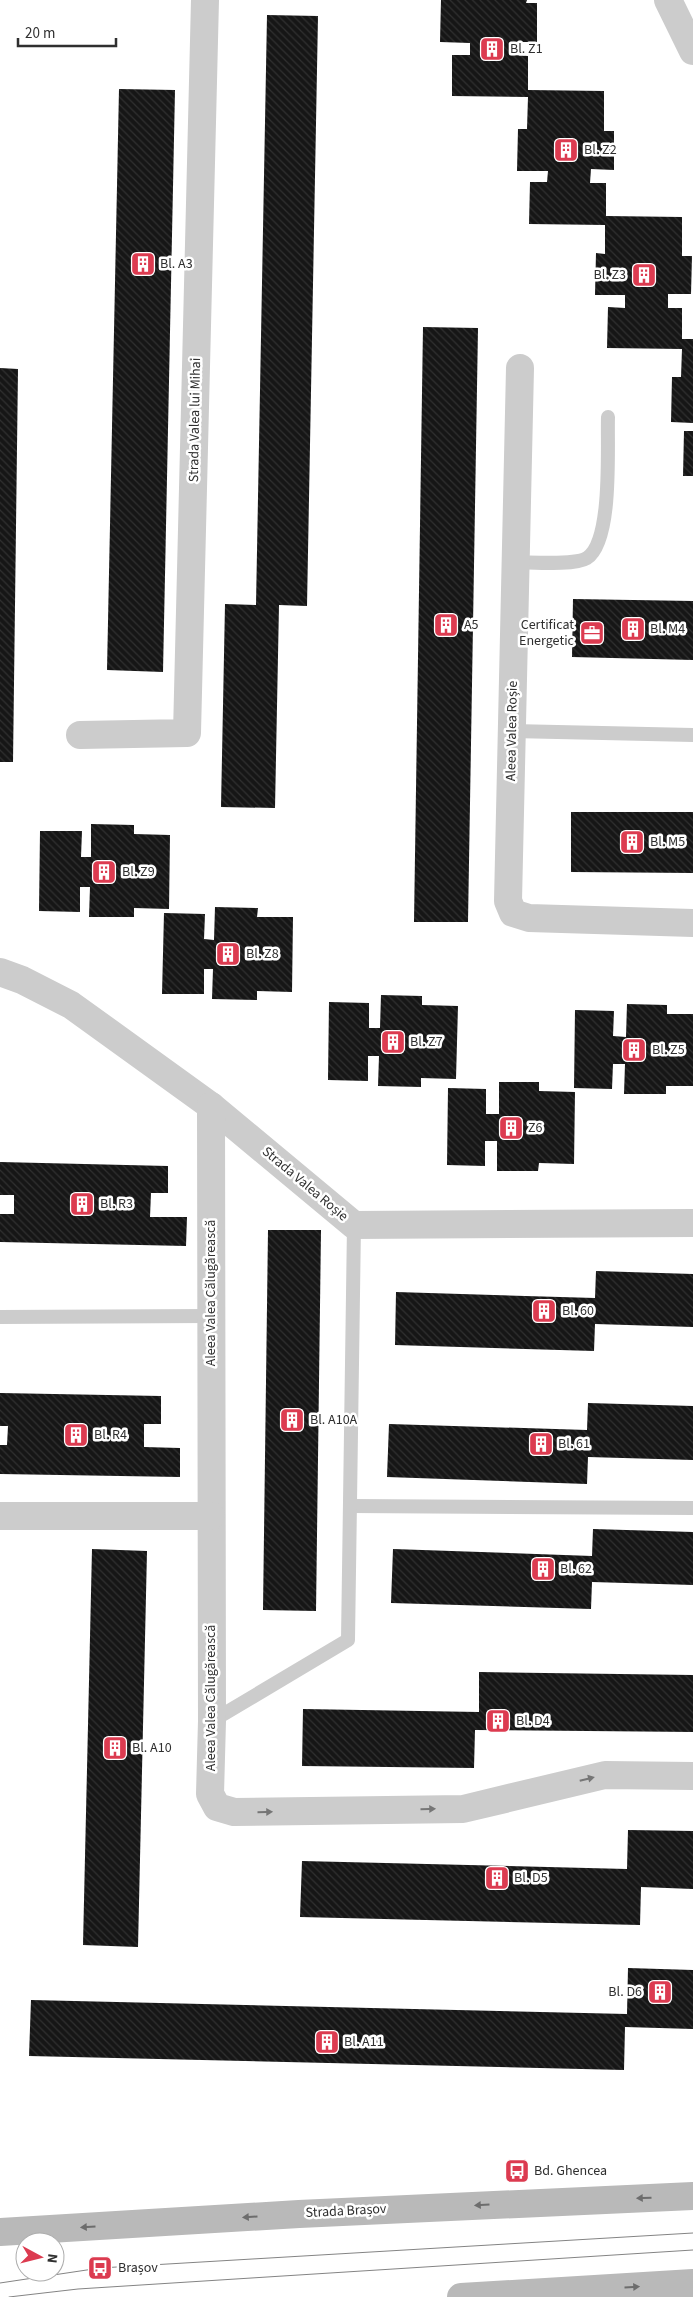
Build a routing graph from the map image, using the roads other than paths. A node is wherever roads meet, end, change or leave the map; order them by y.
1 (205, 0) edge
2 (668, 0) edge
3 (693, 51) edge
4 (520, 368) dead end
5 (608, 417) dead end
6 (515, 562) junction
7 (512, 731) junction
8 (80, 734) dead end
9 (693, 735) edge
10 (693, 923) edge
11 (0, 972) edge
12 (211, 1106) junction
13 (693, 1223) edge
14 (354, 1225) junction
15 (211, 1316) junction
16 (0, 1317) edge
17 (350, 1506) junction
18 (693, 1508) edge
19 (0, 1516) edge
20 (211, 1516) junction
21 (212, 1721) junction
22 (693, 1776) edge
23 (693, 2196) edge
24 (0, 2232) edge
25 (693, 2283) edge
26 (461, 2297) edge

1 - 8 street, Strada Valea lui Mihai
2 - 3 street
4 - 6 street, Aleea Valea Roșie
5 - 6 lane
6 - 7 street, Aleea Valea Roșie
7 - 9 lane
7 - 10 street, Aleea Valea Roșie
11 - 12 street, Strada Valea Roșie
12 - 14 street, Strada Valea Roșie
12 - 15 street, Aleea Valea Călugărească
13 - 14 street, Strada Valea Roșie
14 - 17 lane
15 - 16 lane
15 - 20 street, Aleea Valea Călugărească
17 - 18 lane
17 - 21 lane
19 - 20 street
20 - 21 street, Aleea Valea Călugărească
21 -> 22 street, Aleea Valea Călugărească
23 -> 24 main road, Strada Brașov
26 -> 25 main road

